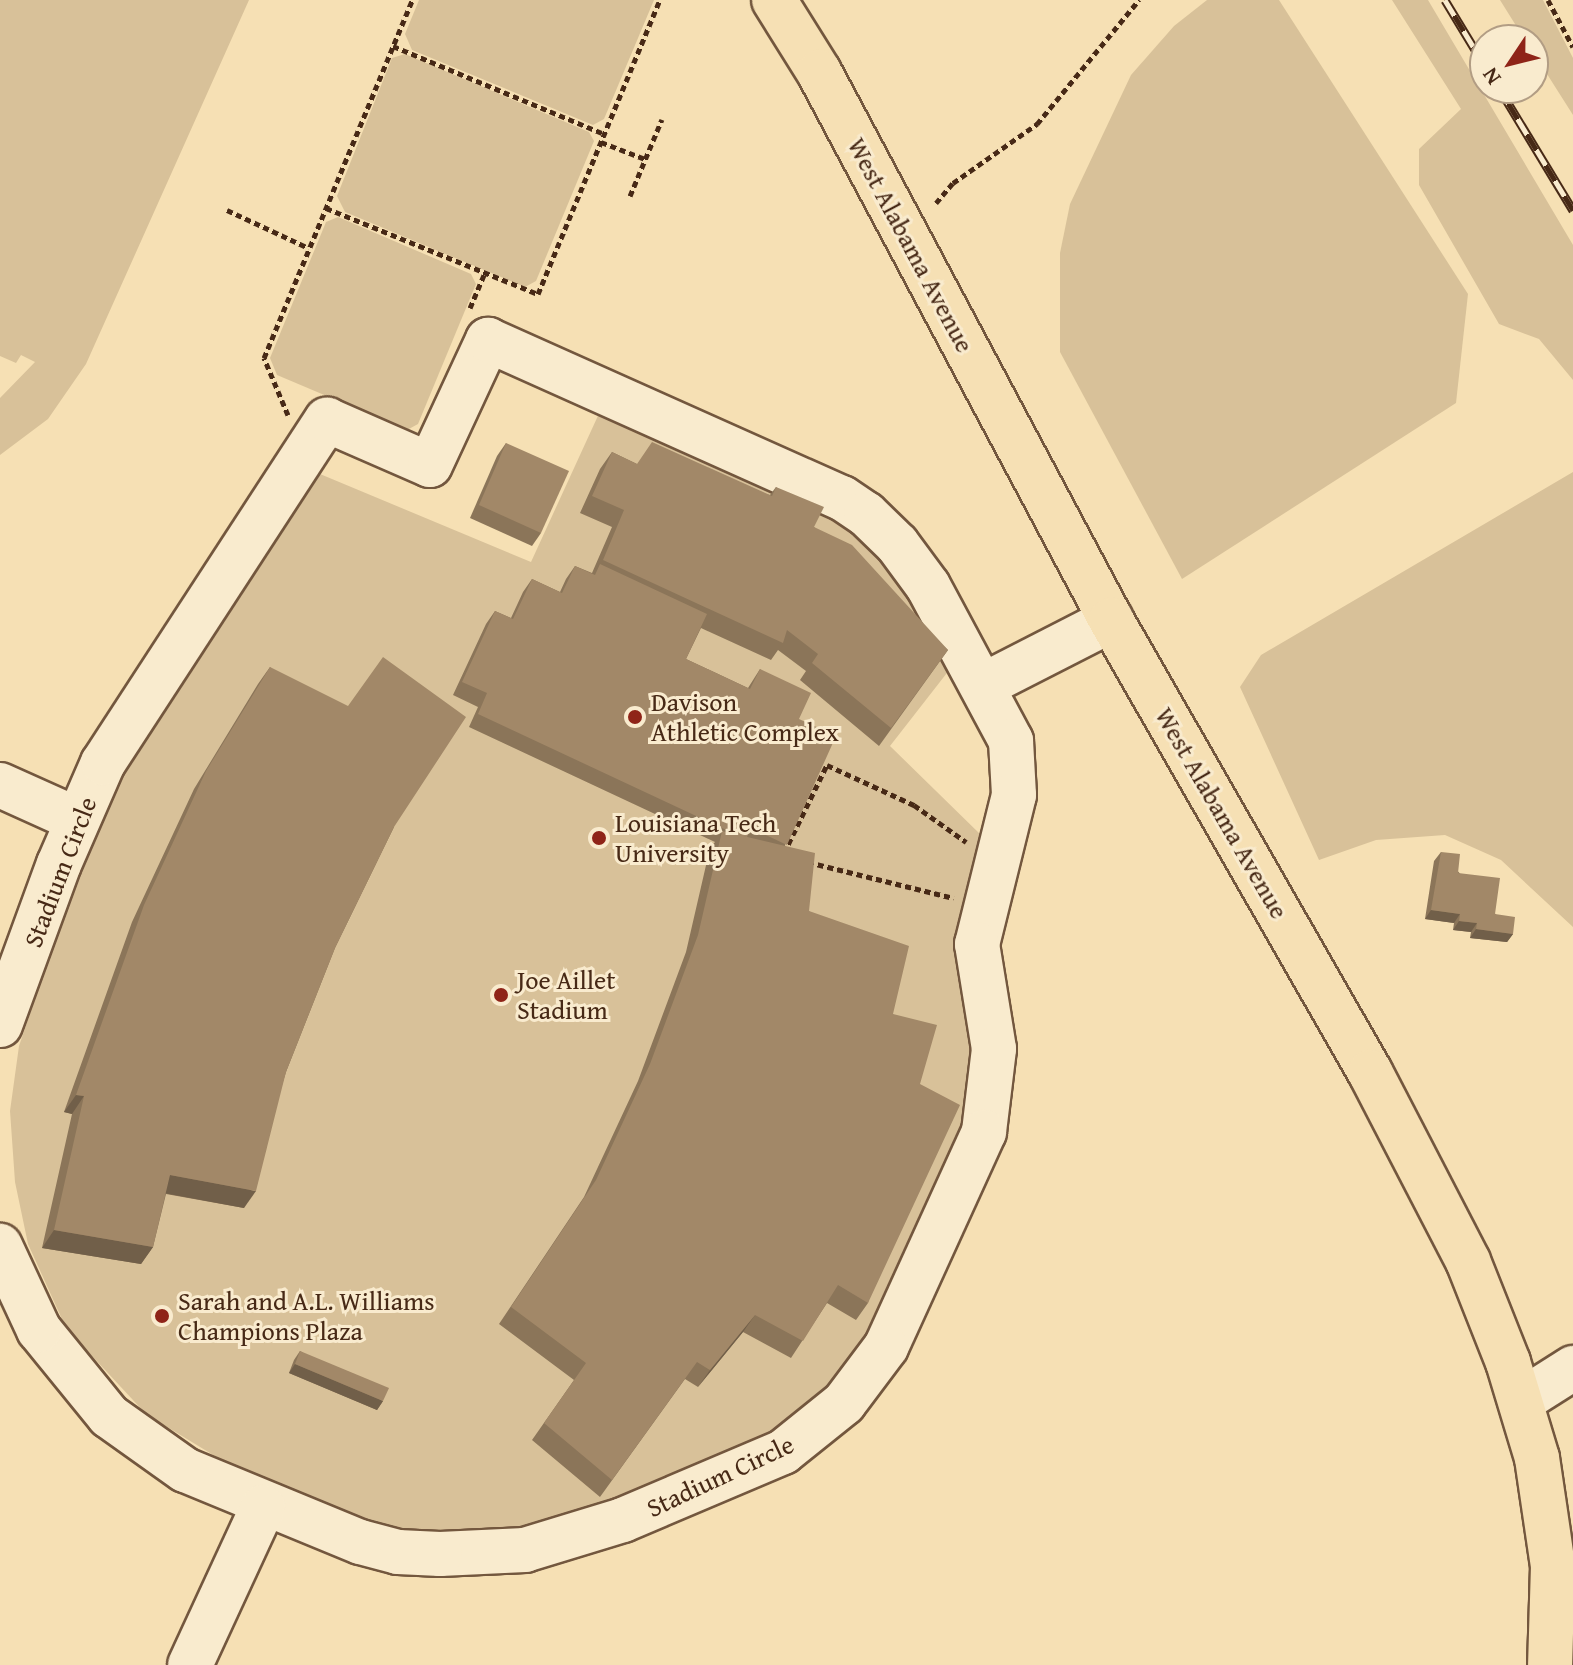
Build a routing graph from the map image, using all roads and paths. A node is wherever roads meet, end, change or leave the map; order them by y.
1 (412, 0) edge
2 (660, 0) edge
3 (774, 0) edge
4 (1139, 0) edge
5 (1548, 0) edge
6 (393, 46) junction
7 (1573, 47) edge
8 (662, 119) dead end
9 (604, 134) junction
10 (601, 142) junction
11 (645, 159) junction
12 (630, 196) dead end
13 (936, 203) dead end
14 (326, 208) junction
15 (227, 210) dead end
16 (309, 248) junction
17 (304, 453) junction
18 (1111, 620) junction
19 (984, 685) junction
20 (0, 785) edge
21 (78, 820) junction
22 (967, 842) dead end
23 (956, 898) dead end
24 (0, 1025) edge
25 (0, 1246) edge
26 (1573, 1368) edge
27 (1521, 1401) junction
28 (263, 1507) junction
29 (190, 1665) edge
30 (1550, 1665) edge

1 - 6 path
2 - 9 path
3 - 18 main road, West Alabama Avenue
4 - 13 path
5 - 7 path
6 - 9 path
6 - 14 path
8 - 11 path
9 - 10 path
10 - 11 path
10 - 14 path
11 - 12 path
14 - 16 path
15 - 16 path
16 - 17 path
17 - 19 street, Stadium Circle
17 - 21 street, Stadium Circle
18 - 19 street
18 - 27 main road, West Alabama Avenue
19 - 28 street, Stadium Circle
20 - 21 street
21 - 24 street, Stadium Circle
22 - 23 path
25 - 28 street, Stadium Circle
26 - 27 street
27 - 30 main road, West Alabama Avenue
28 - 29 street

